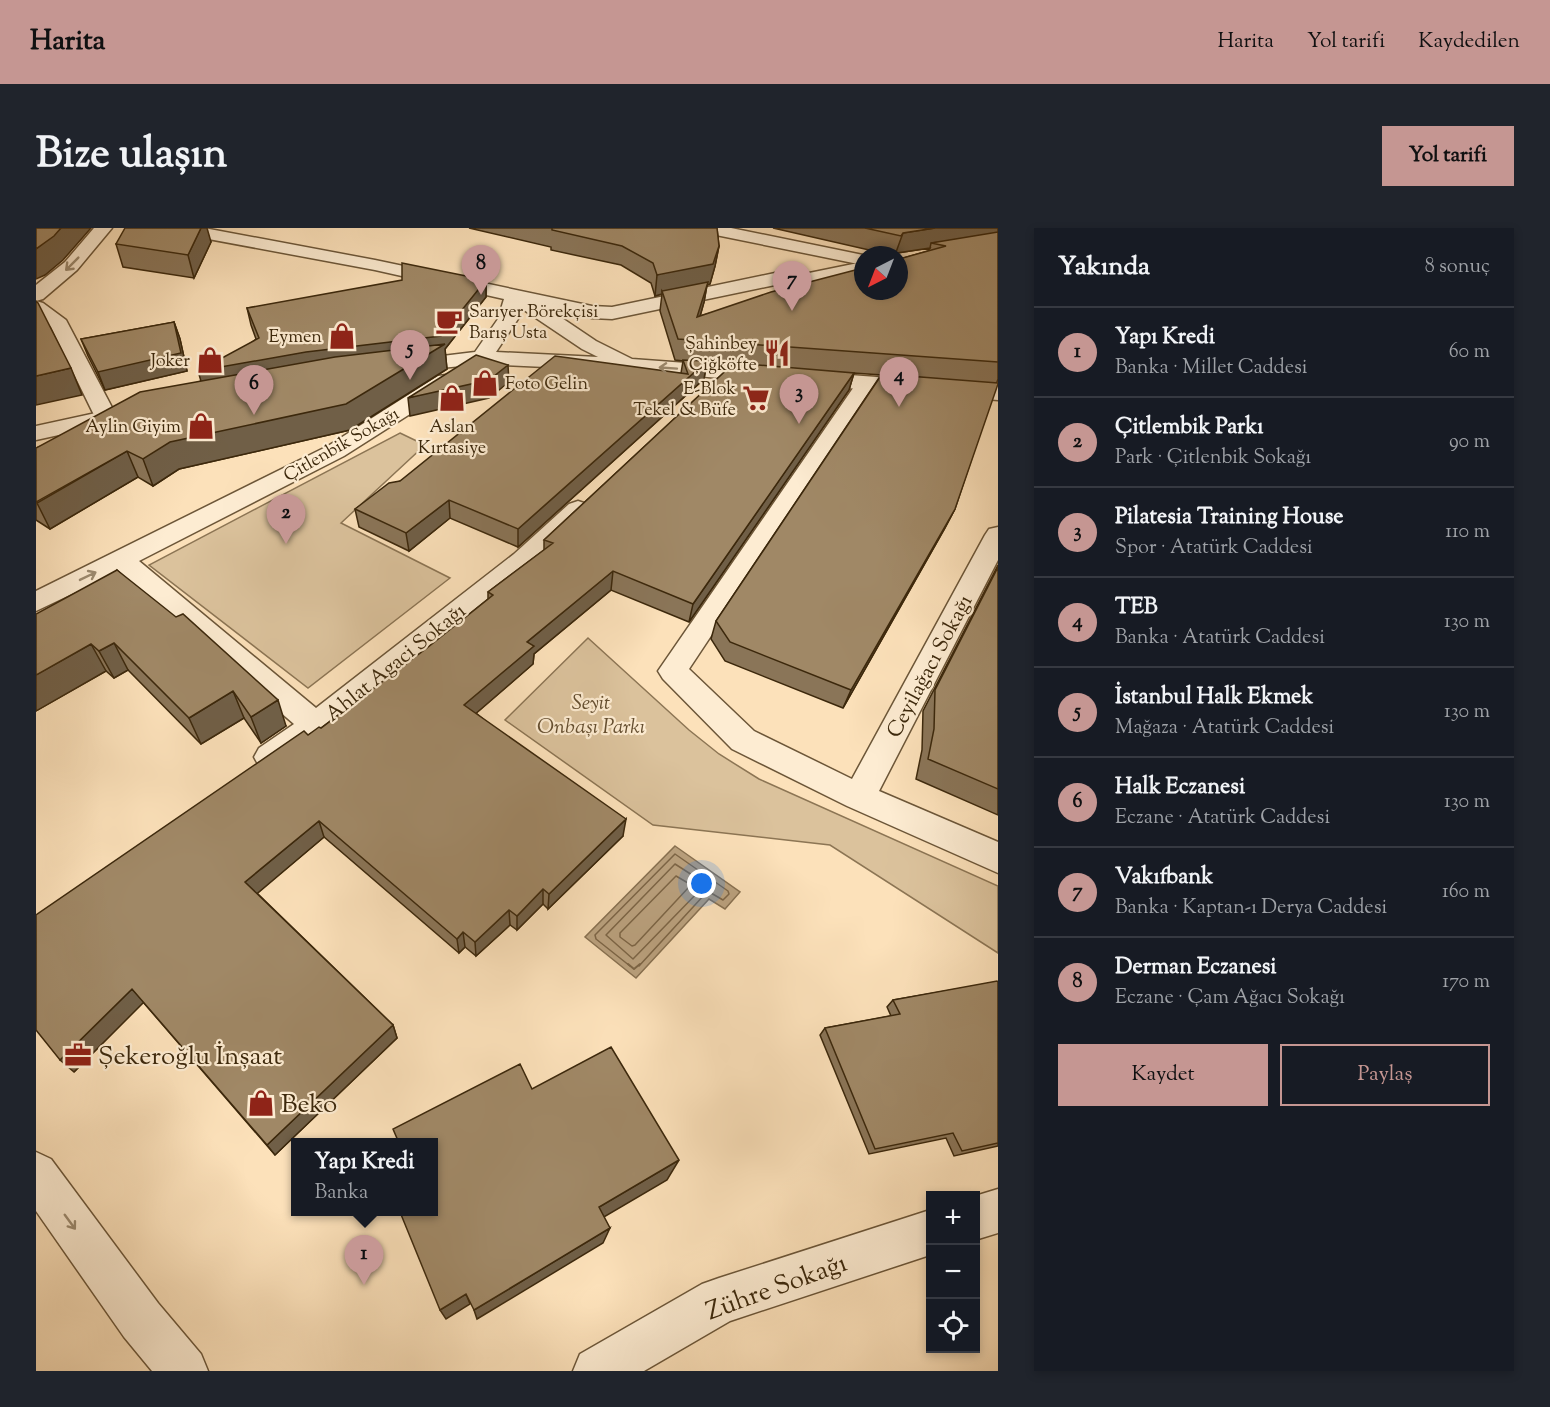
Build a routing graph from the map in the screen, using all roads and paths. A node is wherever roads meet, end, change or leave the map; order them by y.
1 (104, 228) edge
2 (176, 228) edge
3 (706, 228) edge
4 (854, 258) edge
5 (854, 269) edge
6 (809, 279) junction
7 (515, 294) junction
8 (36, 295) edge
9 (36, 307) edge
10 (602, 351) junction
11 (482, 358) junction
12 (549, 362) junction
13 (632, 365) junction
14 (374, 369) edge
15 (726, 372) junction
16 (530, 378) edge
17 (868, 383) junction
18 (998, 393) edge
19 (701, 395) edge
20 (153, 408) edge
21 (106, 417) junction
22 (36, 433) edge
23 (600, 489) edge
24 (997, 539) edge
25 (121, 560) junction
26 (36, 602) edge
27 (316, 725) junction
28 (249, 772) edge
29 (859, 797) junction
30 (998, 858) edge
31 (36, 1174) edge
32 (998, 1211) edge
33 (980, 1216) edge
34 (926, 1234) edge
35 (184, 1371) edge
36 (597, 1371) edge

1 -> 8 street
2 - 7 street
3 - 4 street
5 - 6 street
6 - 7 street
6 - 10 street
7 - 10 street
7 - 11 street
9 - 21 street
10 - 13 street
11 - 12 street
11 - 14 street
11 - 25 street, Çitlenbik Sokağı
12 - 13 street
12 - 16 street
15 -> 13 street
15 - 17 street
15 - 19 street
17 - 18 street
17 - 29 street
20 - 21 street
21 - 22 street
23 - 27 street, Ahlat Agaci Sokağı
24 - 29 street, Ceyilağacı Sokağı
26 -> 25 street, Çitlenbik Sokağı
25 - 27 street
27 - 28 street, Ahlat Agaci Sokağı
29 - 30 street
31 -> 35 street
32 - 33 street
34 - 36 street, Zühre Sokağı

